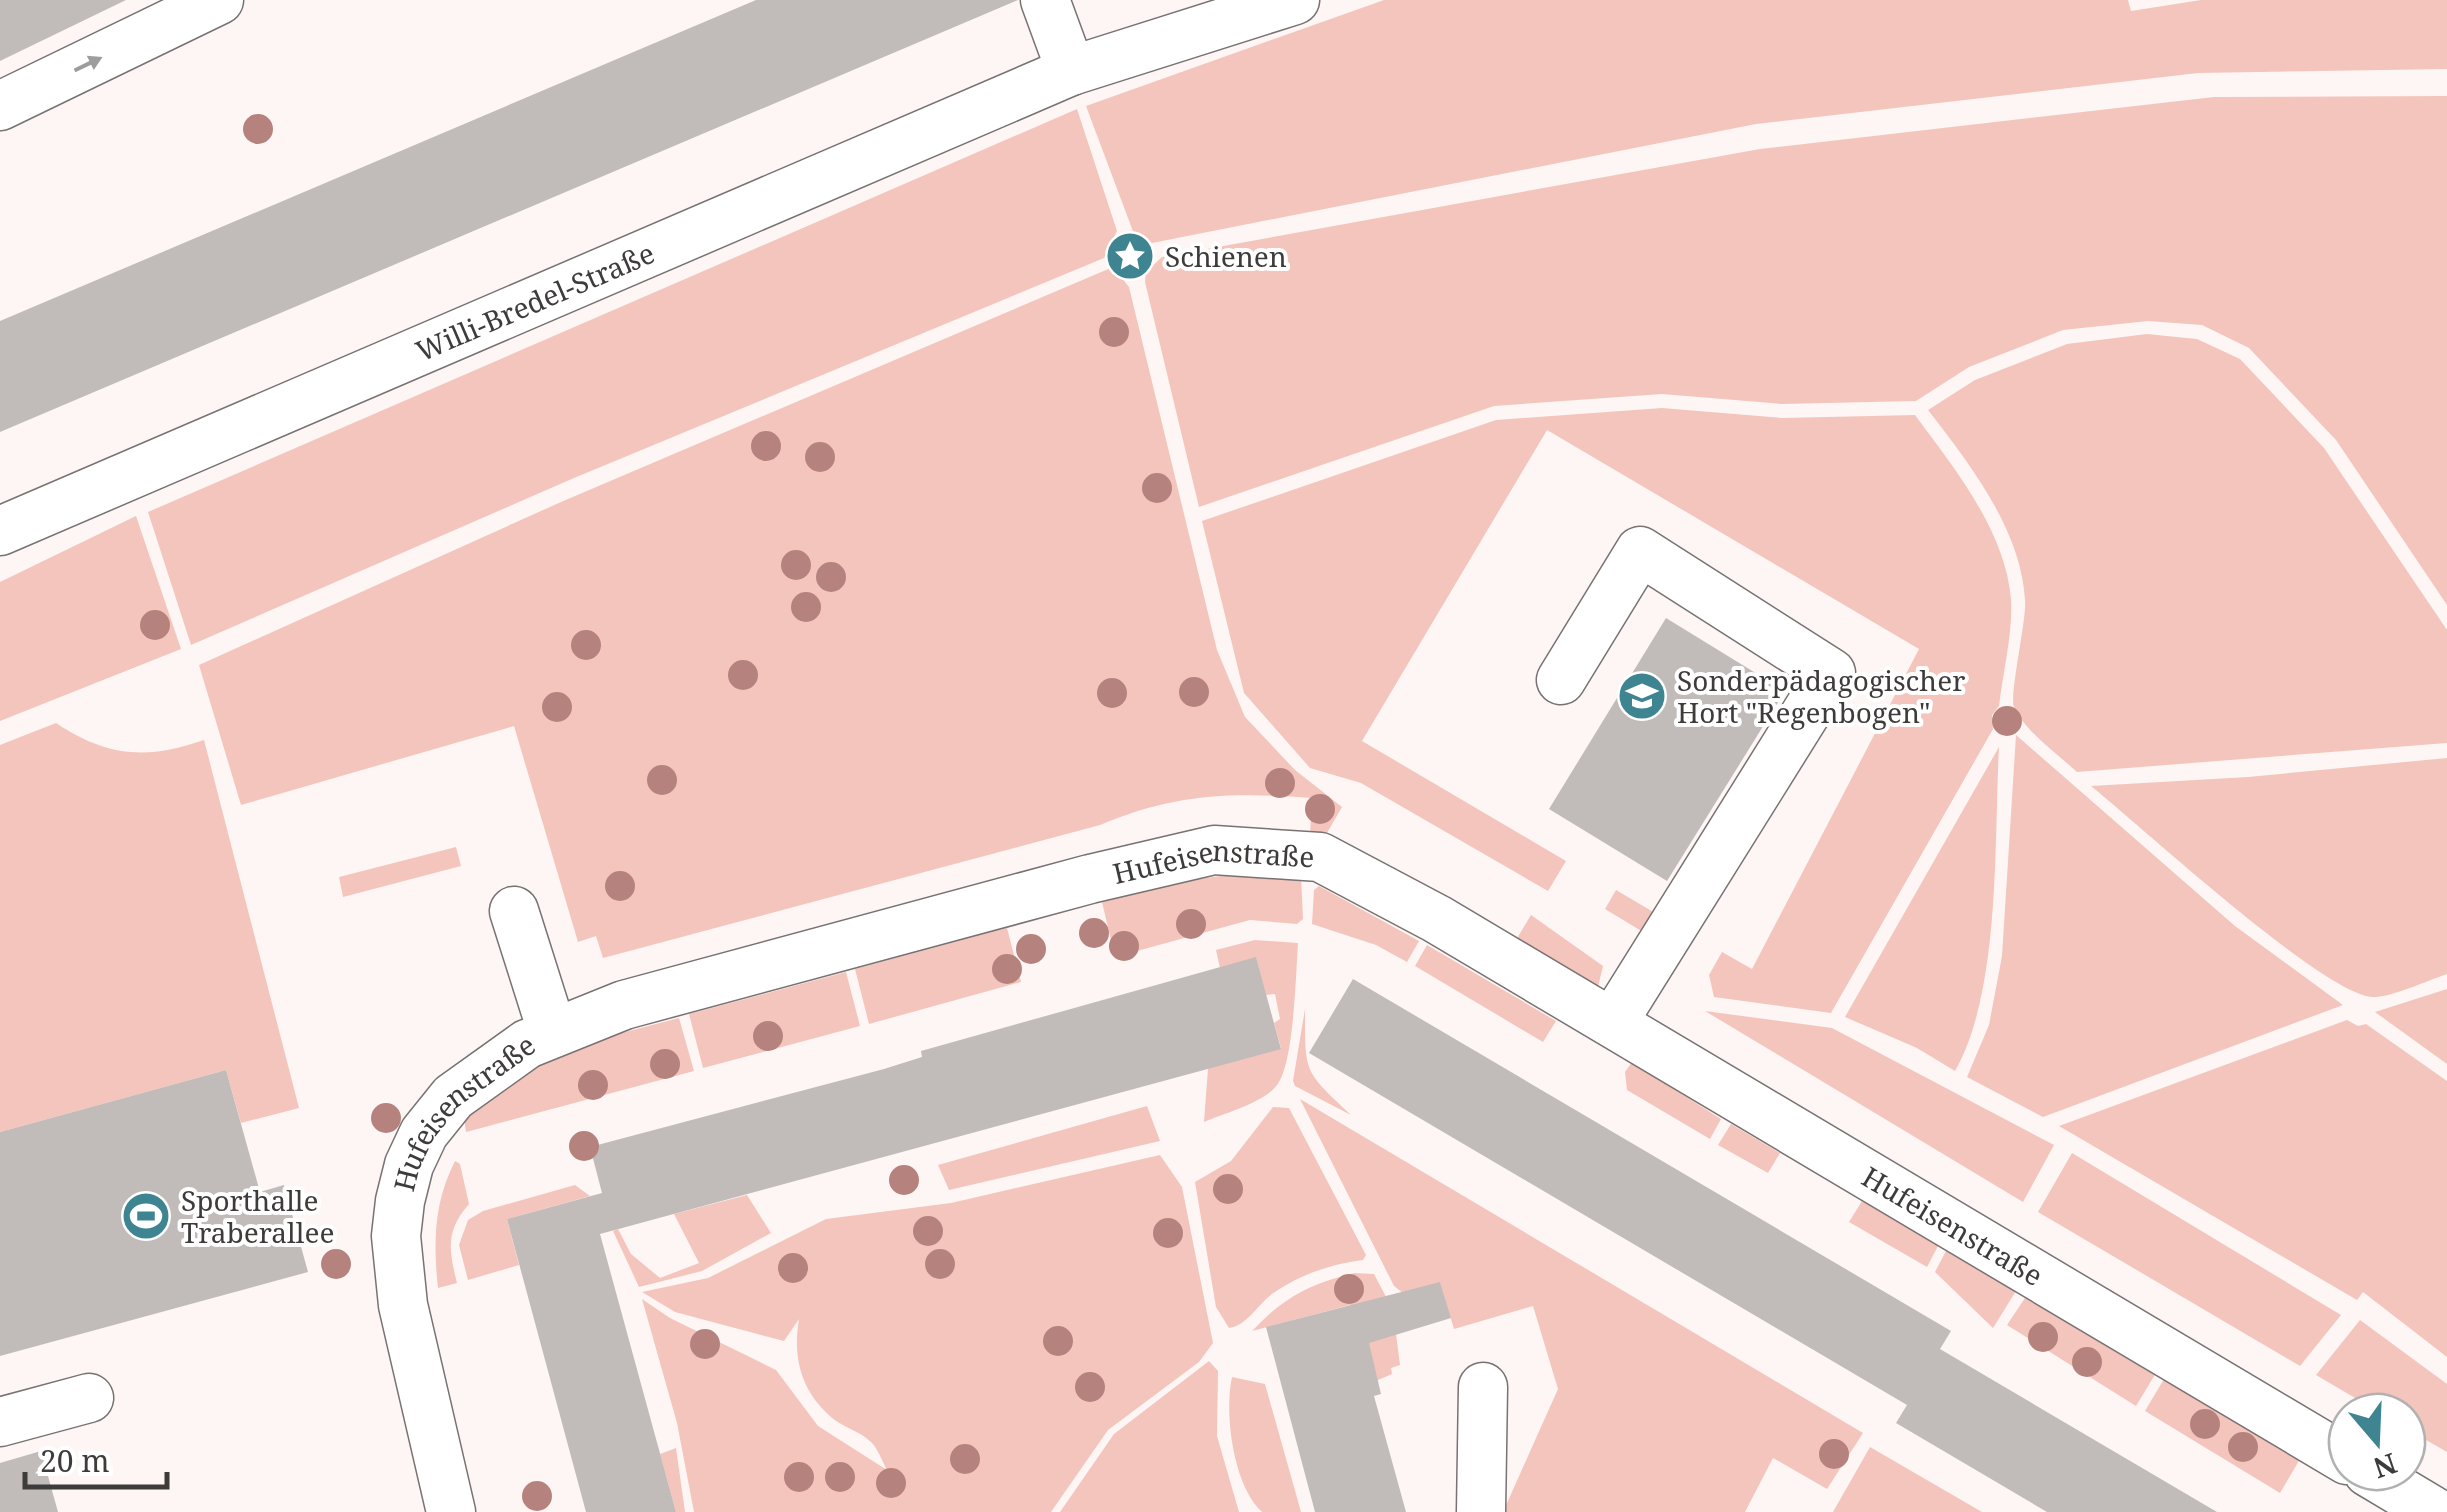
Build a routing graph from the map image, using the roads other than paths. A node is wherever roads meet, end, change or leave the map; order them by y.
1 (220, 0) edge
2 (1045, 0) edge
3 (1294, 0) edge
4 (1070, 71) junction
5 (0, 106) edge
6 (0, 531) edge
7 (1562, 680) dead end
8 (514, 911) dead end
9 (1613, 1022) junction
10 (552, 1031) junction
11 (1483, 1387) dead end
12 (89, 1398) dead end
13 (0, 1422) edge
14 (2327, 1448) edge
15 (2402, 1492) edge
16 (452, 1512) edge
17 (1481, 1512) edge
18 (2435, 1512) edge

5 -> 1 street
2 - 4 street
3 - 4 street, Willi-Bredel-Straße
4 - 6 street, Willi-Bredel-Straße
7 - 9 street
8 - 10 street
9 - 10 street, Hufeisenstraße
9 - 14 street, Hufeisenstraße
10 - 16 street, Hufeisenstraße
11 - 17 street
12 - 13 street
15 - 18 street

